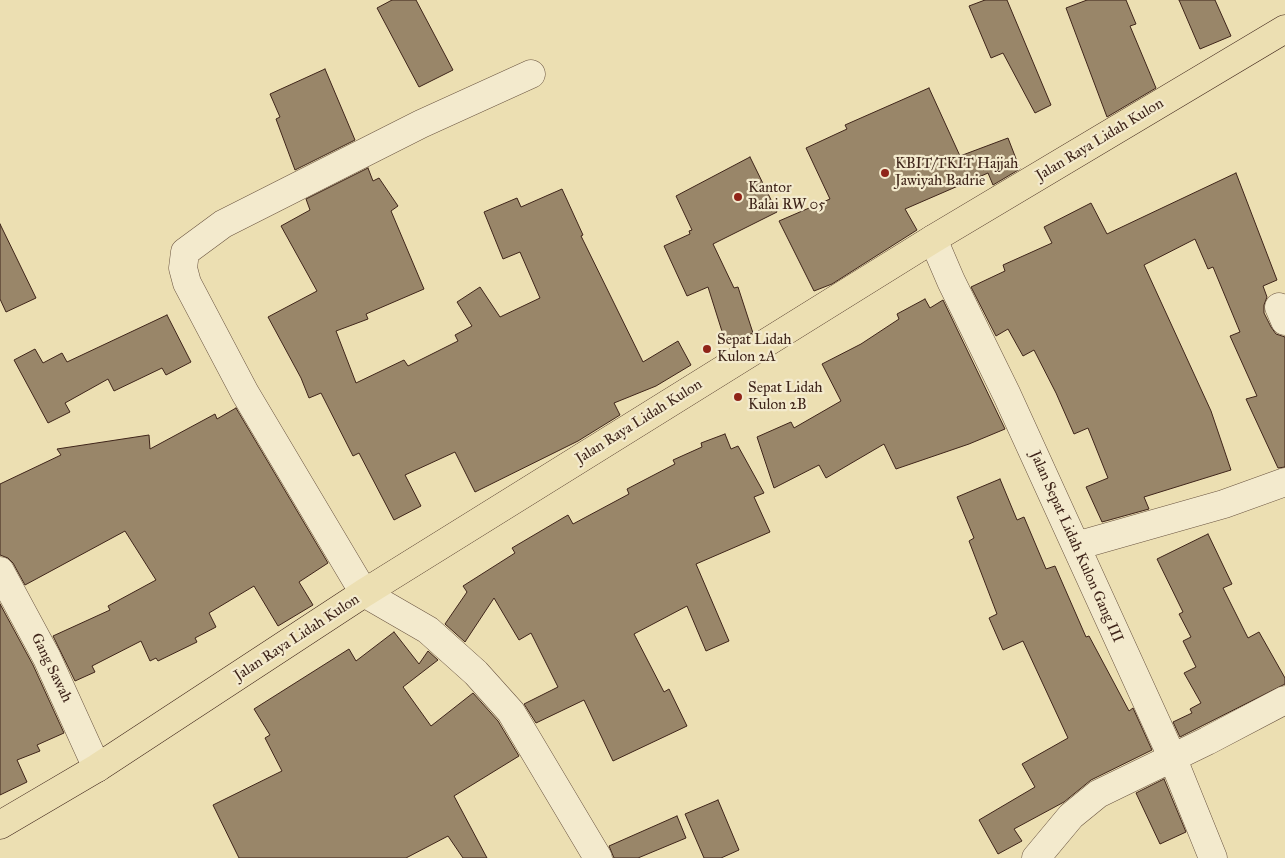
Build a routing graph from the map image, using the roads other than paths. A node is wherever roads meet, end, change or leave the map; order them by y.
1 (1285, 29) edge
2 (531, 74) dead end
3 (933, 239) junction
4 (1285, 482) edge
5 (1076, 546) junction
6 (0, 571) edge
7 (364, 593) junction
8 (1285, 700) edge
9 (1173, 758) junction
10 (97, 768) junction
11 (0, 824) edge
12 (598, 858) edge
13 (1036, 858) edge
14 (1213, 858) edge

1 - 3 main road, Jalan Raya Lidah Kulon
2 - 7 street
3 - 5 street, Jalan Sepat Lidah Kulon Gang III
3 - 7 main road, Jalan Raya Lidah Kulon
4 - 5 street
5 - 9 street, Jalan Sepat Lidah Kulon Gang III
6 - 10 street, Gang Sawah
7 - 10 main road, Jalan Raya Lidah Kulon
7 - 12 street
8 - 9 street
9 - 13 street
9 - 14 street, Jalan Sepat Lidah Kulon Gang III
10 - 11 main road, Jalan Raya Lidah Kulon

